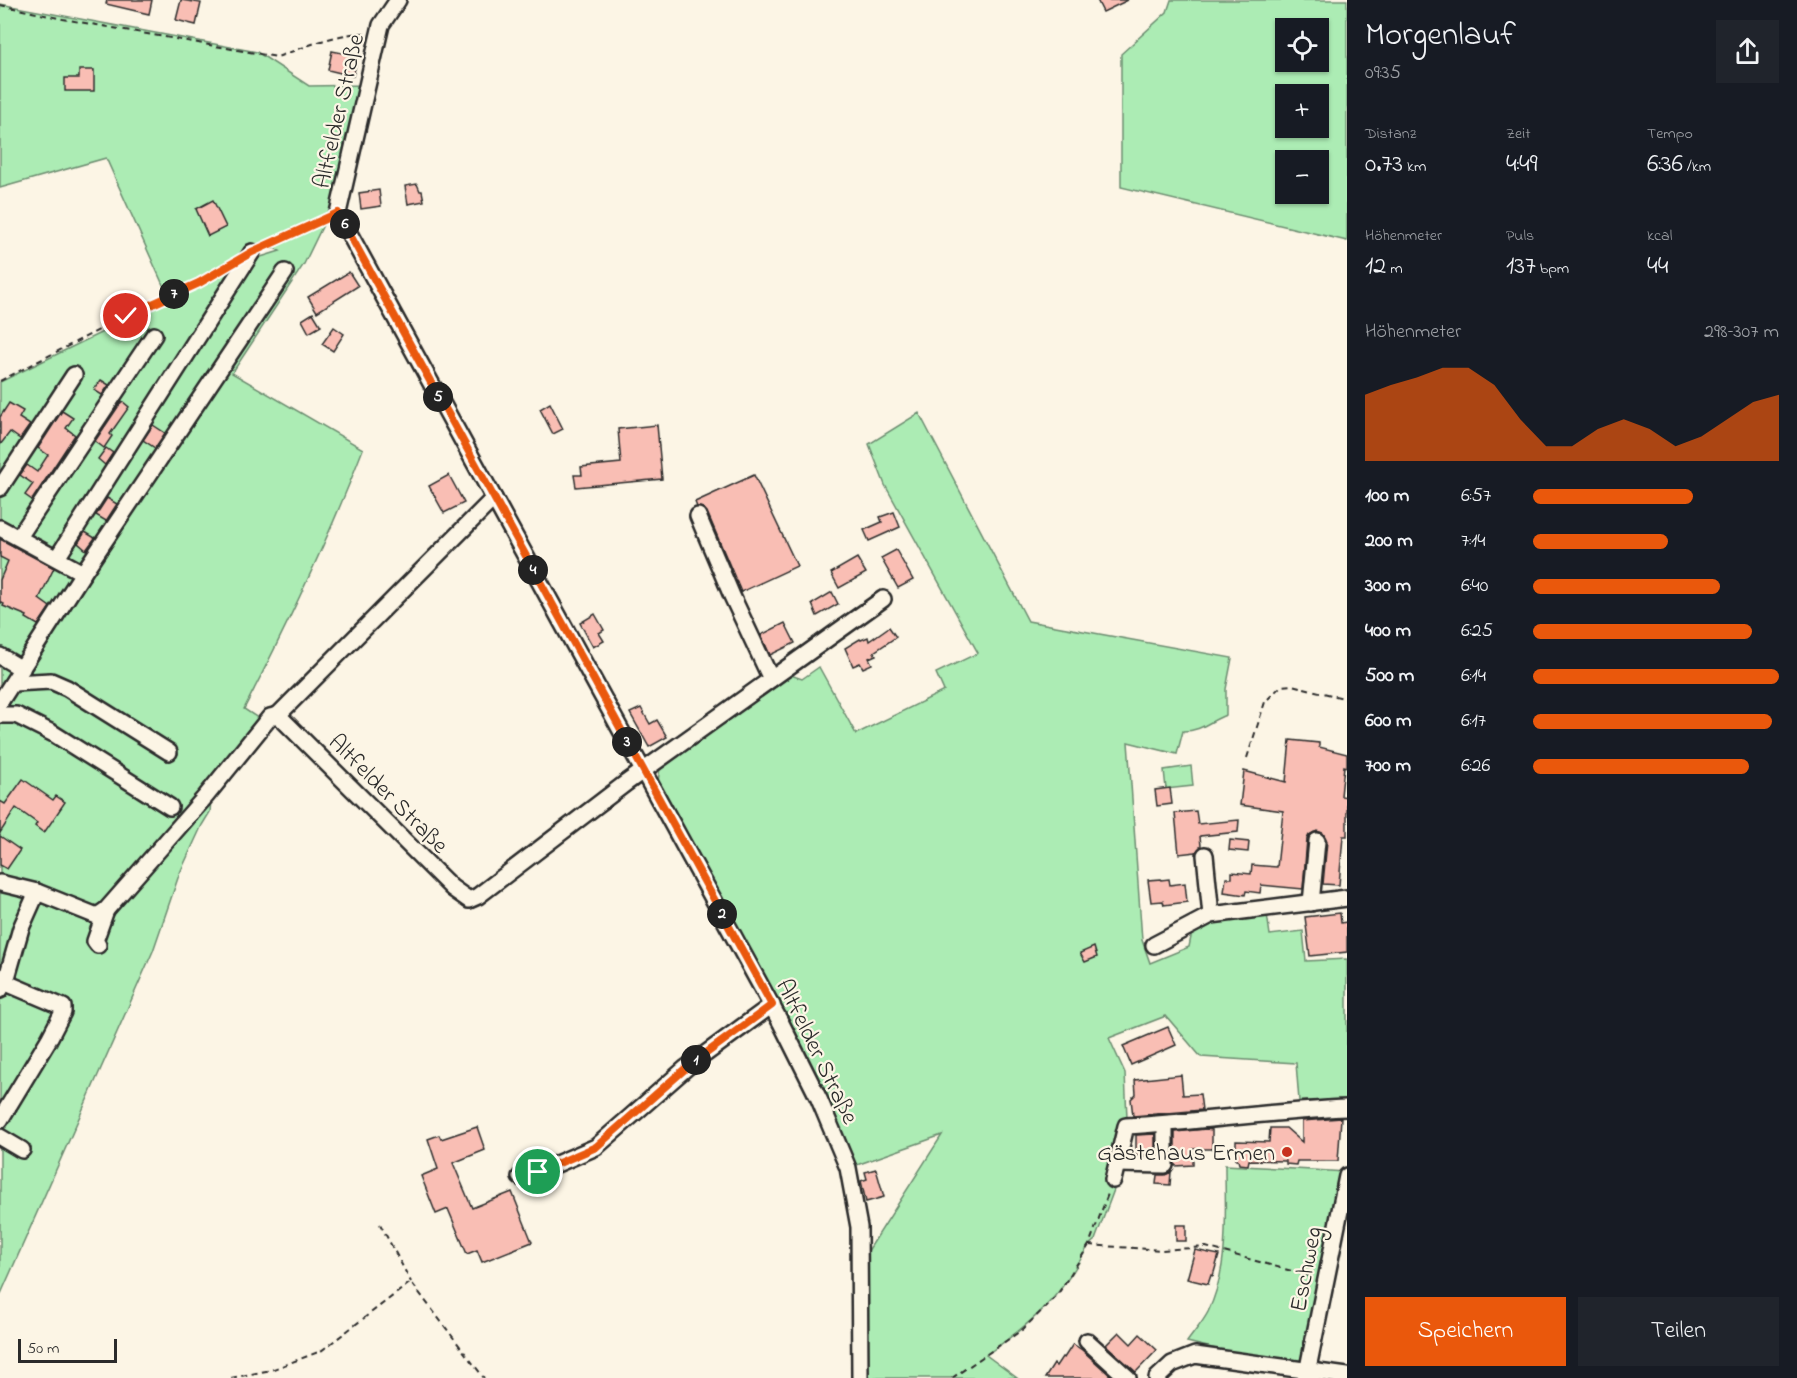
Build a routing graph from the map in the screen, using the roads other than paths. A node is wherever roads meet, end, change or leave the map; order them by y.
1 (398, 0) edge
2 (252, 252) road end
3 (285, 272) dead end
4 (154, 335) dead end
5 (74, 375) dead end
6 (0, 488) edge
7 (494, 498) junction
8 (698, 516) dead end
9 (0, 528) edge
10 (19, 537) junction
11 (57, 558) junction
12 (83, 573) junction
13 (883, 599) dead end
14 (0, 656) edge
15 (22, 669) junction
16 (771, 679) junction
17 (13, 683) junction
18 (0, 702) edge
19 (0, 715) edge
20 (278, 715) junction
21 (169, 752) dead end
22 (643, 772) junction
23 (170, 807) dead end
24 (1317, 841) dead end
25 (1205, 855) dead end
26 (0, 883) edge
27 (37, 892) junction
28 (1347, 898) edge
29 (1311, 903) junction
30 (106, 910) junction
31 (1211, 915) junction
32 (98, 945) dead end
33 (1154, 945) dead end
34 (2, 987) edge
35 (772, 1005) junction
36 (1347, 1108) edge
37 (0, 1120) edge
38 (1165, 1124) junction
39 (0, 1137) edge
40 (22, 1150) dead end
41 (1117, 1164) junction
42 (1347, 1176) edge
43 (519, 1177) dead end
44 (1113, 1180) road end
45 (1087, 1341) dead end
46 (1307, 1374) edge
47 (1347, 1376) edge
48 (860, 1378) edge
49 (1128, 1378) edge
50 (1157, 1378) edge

1 - 7 street, Altfelder Straße
2 - 11 street
3 - 12 street
4 - 10 street
5 - 6 street
7 - 20 street
7 - 22 street, Altfelder Straße
8 - 16 street
9 - 10 street
10 - 11 street
11 - 12 street
12 - 15 street
13 - 16 street, Altfelder Straße
14 - 15 street
15 - 17 street
16 - 22 street, Altfelder Straße
17 - 18 street
17 - 21 street
19 - 23 street
20 - 22 street, Altfelder Straße
20 - 30 street
22 - 35 street, Altfelder Straße
24 - 29 street
25 - 31 street
26 - 27 street
27 - 30 street
27 - 34 street
28 - 29 street
29 - 31 street
30 - 32 street
31 - 33 street
34 - 37 street
35 - 43 street
35 - 48 street, Altfelder Straße
36 - 38 street
38 - 41 street
38 - 41 street
39 - 40 street
41 - 44 street
42 - 46 street, Eschweg
45 - 49 street
46 - 47 street
46 - 50 street

